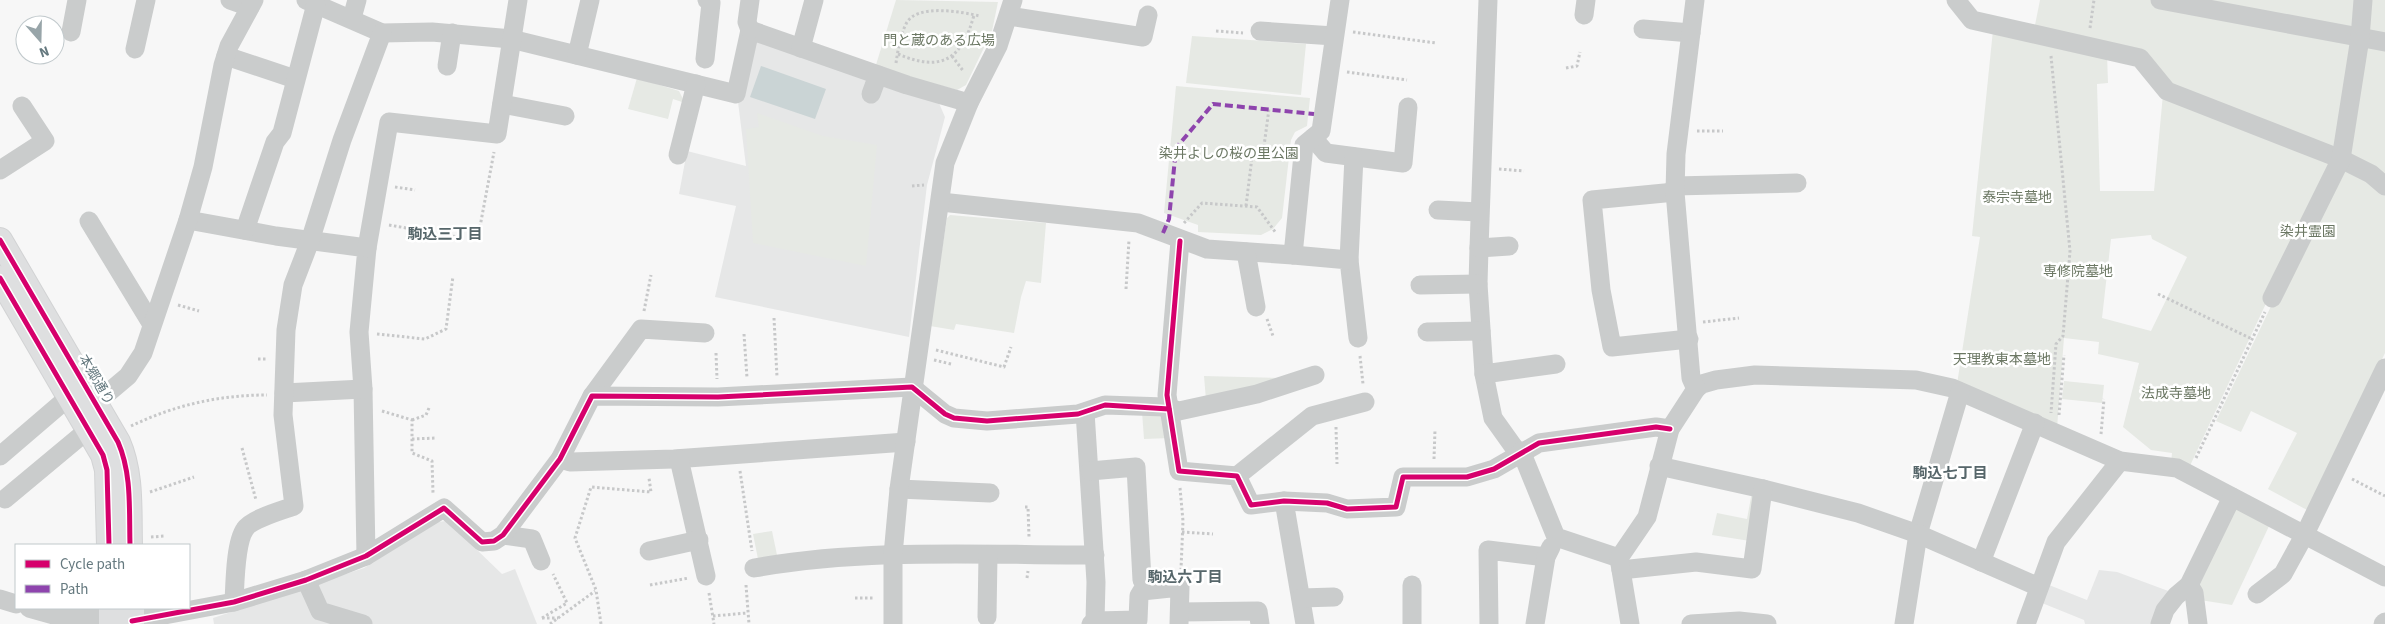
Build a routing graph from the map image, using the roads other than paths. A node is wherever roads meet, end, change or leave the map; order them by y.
1 (77, 0) edge
2 (146, 0) edge
3 (230, 0) edge
4 (357, 0) edge
5 (518, 0) edge
6 (590, 0) edge
7 (707, 0) edge
8 (750, 0) edge
9 (814, 0) edge
10 (1340, 0) edge
11 (1488, 0) edge
12 (1695, 0) edge
13 (1956, 0) edge
14 (2160, 0) edge
15 (2363, 0) edge
16 (311, 2) edge
17 (252, 3) edge
18 (1011, 8) edge
19 (1148, 15) dead end
20 (352, 18) junction
21 (1643, 29) dead end
22 (750, 30) junction
23 (1260, 31) road end
24 (71, 32) dead end
25 (382, 33) junction
26 (452, 33) junction
27 (1334, 33) junction
28 (1691, 33) junction
29 (2360, 38) junction
30 (511, 39) junction
31 (2385, 42) edge
32 (801, 48) junction
33 (135, 49) dead end
34 (577, 55) junction
35 (226, 56) junction
36 (447, 66) dead end
37 (886, 72) junction
38 (289, 78) dead end
39 (698, 85) junction
40 (871, 94) dead end
41 (502, 104) junction
42 (969, 104) junction
43 (22, 106) dead end
44 (1408, 107) dead end
45 (565, 116) dead end
46 (1312, 138) junction
47 (678, 155) dead end
48 (1354, 157) junction
49 (2341, 158) junction
50 (0, 170) edge
51 (1797, 183) dead end
52 (2385, 186) edge
53 (1675, 189) junction
54 (941, 202) junction
55 (1438, 210) dead end
56 (1479, 212) junction
57 (188, 220) junction
58 (89, 221) dead end
59 (245, 230) junction
60 (1180, 234) junction
61 (0, 240) edge
62 (310, 241) junction
63 (1510, 246) dead end
64 (367, 248) junction
65 (1479, 248) junction
66 (1246, 252) junction
67 (1293, 255) junction
68 (1349, 260) junction
69 (0, 278) edge
70 (1478, 284) junction
71 (1420, 285) dead end
72 (2272, 298) road end
73 (6, 304) edge
74 (1256, 308) dead end
75 (151, 323) junction
76 (1481, 331) junction
77 (1688, 331) junction
78 (1427, 332) dead end
79 (706, 333) dead end
80 (1358, 338) road end
81 (1556, 364) dead end
82 (2385, 368) edge
83 (1484, 374) junction
84 (1315, 375) dead end
85 (912, 387) junction
86 (363, 389) junction
87 (1696, 390) junction
88 (1960, 392) junction
89 (284, 394) junction
90 (70, 396) junction
91 (592, 396) junction
92 (1365, 402) road end
93 (96, 403) junction
94 (1169, 409) junction
95 (1085, 412) junction
96 (2048, 426) junction
97 (89, 429) junction
98 (1670, 429) junction
99 (906, 442) junction
100 (1520, 452) junction
101 (0, 456) edge
102 (679, 458) junction
103 (560, 459) junction
104 (2120, 461) junction
105 (1659, 466) junction
106 (1090, 472) junction
107 (1237, 476) junction
108 (1763, 488) junction
109 (899, 489) junction
110 (990, 493) dead end
111 (2232, 497) junction
112 (4, 499) dead end
113 (1284, 501) junction
114 (1918, 534) junction
115 (2305, 534) junction
116 (503, 535) junction
117 (1556, 537) junction
118 (699, 540) junction
119 (138, 541) edge
120 (109, 544) edge
121 (649, 551) dead end
122 (893, 555) junction
123 (988, 555) junction
124 (1095, 555) junction
125 (366, 556) junction
126 (1546, 556) junction
127 (541, 560) road end
128 (1981, 562) junction
129 (1620, 564) junction
130 (754, 568) road end
131 (706, 576) road end
132 (2385, 577) edge
133 (306, 580) junction
134 (1142, 585) junction
135 (1412, 585) dead end
136 (2189, 585) junction
137 (2039, 587) junction
138 (2257, 594) dead end
139 (1334, 597) dead end
140 (1301, 598) junction
141 (0, 599) edge
142 (234, 602) junction
143 (15, 604) edge
144 (190, 608) edge
145 (32, 609) edge
146 (182, 609) edge
147 (122, 617) edge
148 (988, 617) dead end
149 (1179, 618) edge
150 (1093, 622) edge
151 (363, 624) edge
152 (893, 624) edge
153 (1260, 624) edge
154 (1305, 624) edge
155 (1412, 624) edge
156 (1489, 624) edge
157 (1535, 624) edge
158 (1630, 624) edge
159 (1691, 624) edge
160 (1767, 624) edge
161 (1904, 624) edge
162 (2026, 624) edge
163 (2160, 624) edge
164 (2198, 624) edge

1 - 24 street
2 - 33 street
3 - 17 street
4 - 20 street
5 - 30 street
6 - 34 street
7 - 39 street
8 - 22 street
9 - 32 street
10 - 27 street
11 - 56 street
12 - 28 street
13 - 49 street
14 - 29 street
15 - 29 street
16 - 20 street
16 - 59 street
17 - 35 street
18 - 19 street
18 - 42 street
20 - 25 street
21 - 28 street
22 - 32 street
22 - 39 street
23 - 27 street
25 - 26 street
25 - 62 street
26 - 30 street
26 - 36 street
27 - 46 street
28 - 53 street
29 - 31 street
29 - 49 street
30 - 34 street
30 - 41 street
32 - 37 street
34 - 39 street
35 - 38 street
35 - 57 street
37 - 40 street
37 - 42 street
39 - 47 street
41 - 45 street
41 - 64 street
42 - 54 street
43 - 50 street
44 - 48 street
46 - 48 street
46 - 67 street
48 - 68 street
49 - 52 street
49 - 72 street
51 - 53 street
53 - 77 street
53 - 77 street
54 - 60 street
54 - 85 street
55 - 56 street
56 - 65 street
57 - 59 street
57 - 75 street
58 - 75 street
59 - 62 street
60 - 66 street
60 - 94 street
61 - 93 main road, 本郷通り
62 - 64 street
62 - 89 street
63 - 65 street
64 - 86 street
65 - 70 street
66 - 67 street
66 - 74 street
67 - 68 street
68 - 80 street
69 - 73 main road
70 - 71 street
70 - 76 street
73 - 90 main road
75 - 93 street
76 - 78 street
76 - 83 street
77 - 87 street
79 - 91 street
81 - 83 street
82 - 115 street
83 - 100 street
84 - 94 street
85 - 91 street
85 - 95 street
85 - 99 street
86 - 89 street
86 - 125 street
87 - 88 street
87 - 98 street
88 - 96 street
88 - 114 street
89 - 142 street
90 - 97 main road
90 - 101 street
91 - 103 street
92 - 107 street
93 - 119 main road, 本郷通り
94 - 95 street
94 - 107 street
95 - 106 street
96 - 104 street
96 - 128 street
97 - 112 street
97 - 120 main road
98 - 100 street
98 - 105 street
99 - 102 street
99 - 109 street
100 - 113 street
100 - 117 street
102 - 103 street
102 - 118 street
103 - 116 street
104 - 111 street
104 - 137 street
105 - 108 street
105 - 129 street
106 - 124 street
106 - 134 street
107 - 113 street
108 - 114 street
108 - 129 street
109 - 110 street
109 - 122 street
111 - 115 street
111 - 136 street
113 - 140 street
114 - 128 street
114 - 161 street
115 - 132 street
115 - 138 street
116 - 125 street
116 - 127 street
117 - 126 street
117 - 129 street
118 - 121 street
118 - 131 street
122 - 123 street
122 - 130 street
122 - 152 street
123 - 124 street
123 - 148 street
124 - 150 street
125 - 133 street
126 - 156 street
126 - 157 street
128 - 137 street
129 - 158 street
133 - 142 street
133 - 151 street
134 - 149 street
134 - 150 street
135 - 155 street
136 - 163 street
136 - 164 street
137 - 162 street
139 - 140 street
140 - 154 street
141 - 143 street
142 - 144 street
145 - 147 street
146 - 147 street
149 - 153 street
159 - 160 street

